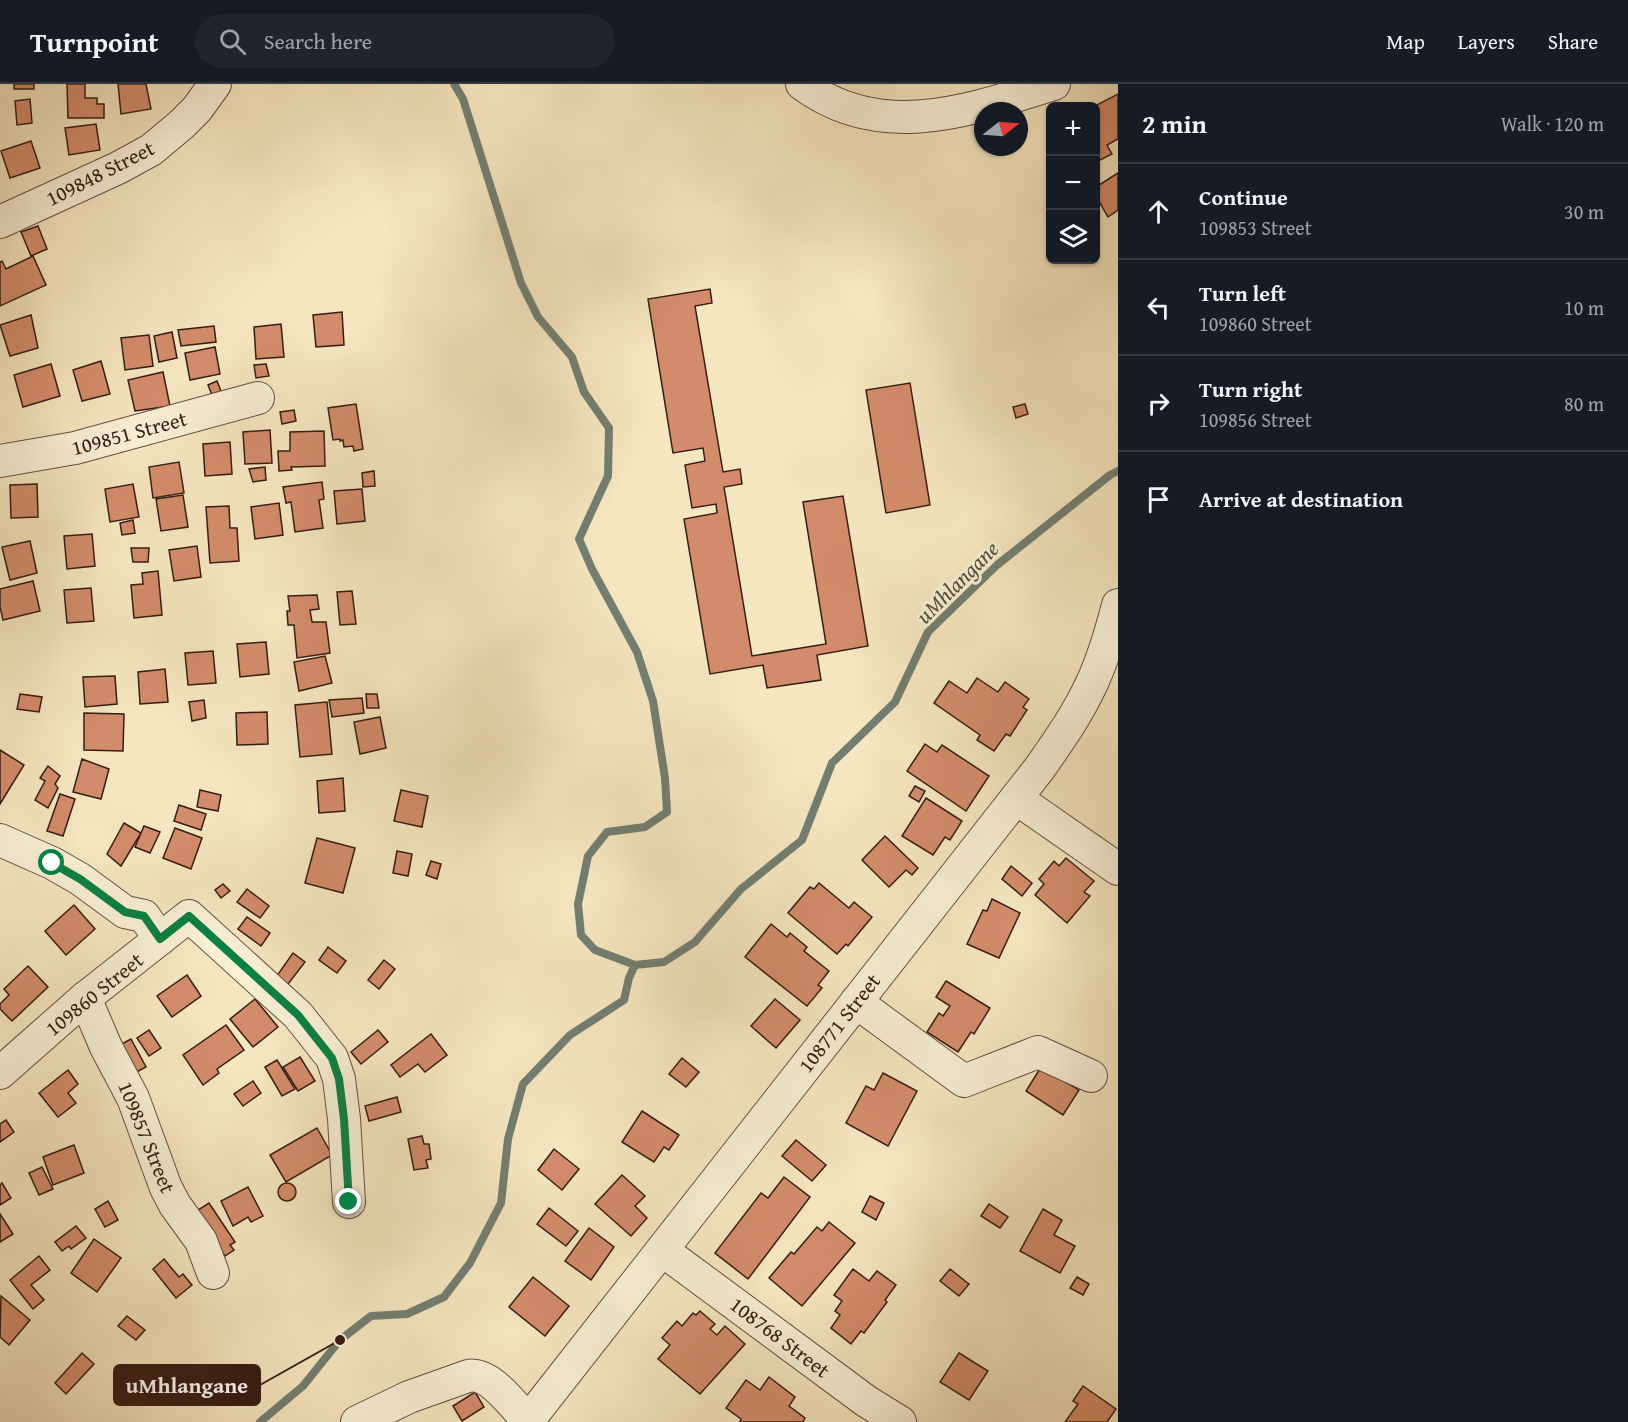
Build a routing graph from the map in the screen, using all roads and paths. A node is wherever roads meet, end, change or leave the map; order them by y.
1 (212, 84) edge
2 (802, 84) edge
3 (1054, 84) edge
4 (0, 222) edge
5 (258, 399) dead end
6 (0, 461) edge
7 (1118, 605) edge
8 (1017, 799) junction
9 (0, 840) edge
10 (1118, 869) edge
11 (160, 939) junction
12 (84, 998) junction
13 (856, 1002) junction
14 (0, 1073) edge
15 (1091, 1076) dead end
16 (349, 1202) dead end
17 (662, 1250) junction
18 (213, 1273) dead end
19 (859, 1412) edge
20 (527, 1421) edge
21 (357, 1422) edge
22 (900, 1422) edge

1 - 4 street, 109848 Street
2 - 3 street
5 - 6 street, 109851 Street
7 - 8 street, 108771 Street
8 - 10 street
8 - 13 street, 108771 Street
9 - 11 street
11 - 12 street, 109860 Street
11 - 16 street, 109860 Street
12 - 14 street, 109860 Street
12 - 18 street, 109857 Street
13 - 15 street
13 - 17 street, 108771 Street
17 - 19 street, 108768 Street
17 - 20 street, 108771 Street
19 - 22 street, 108768 Street
20 - 21 street

